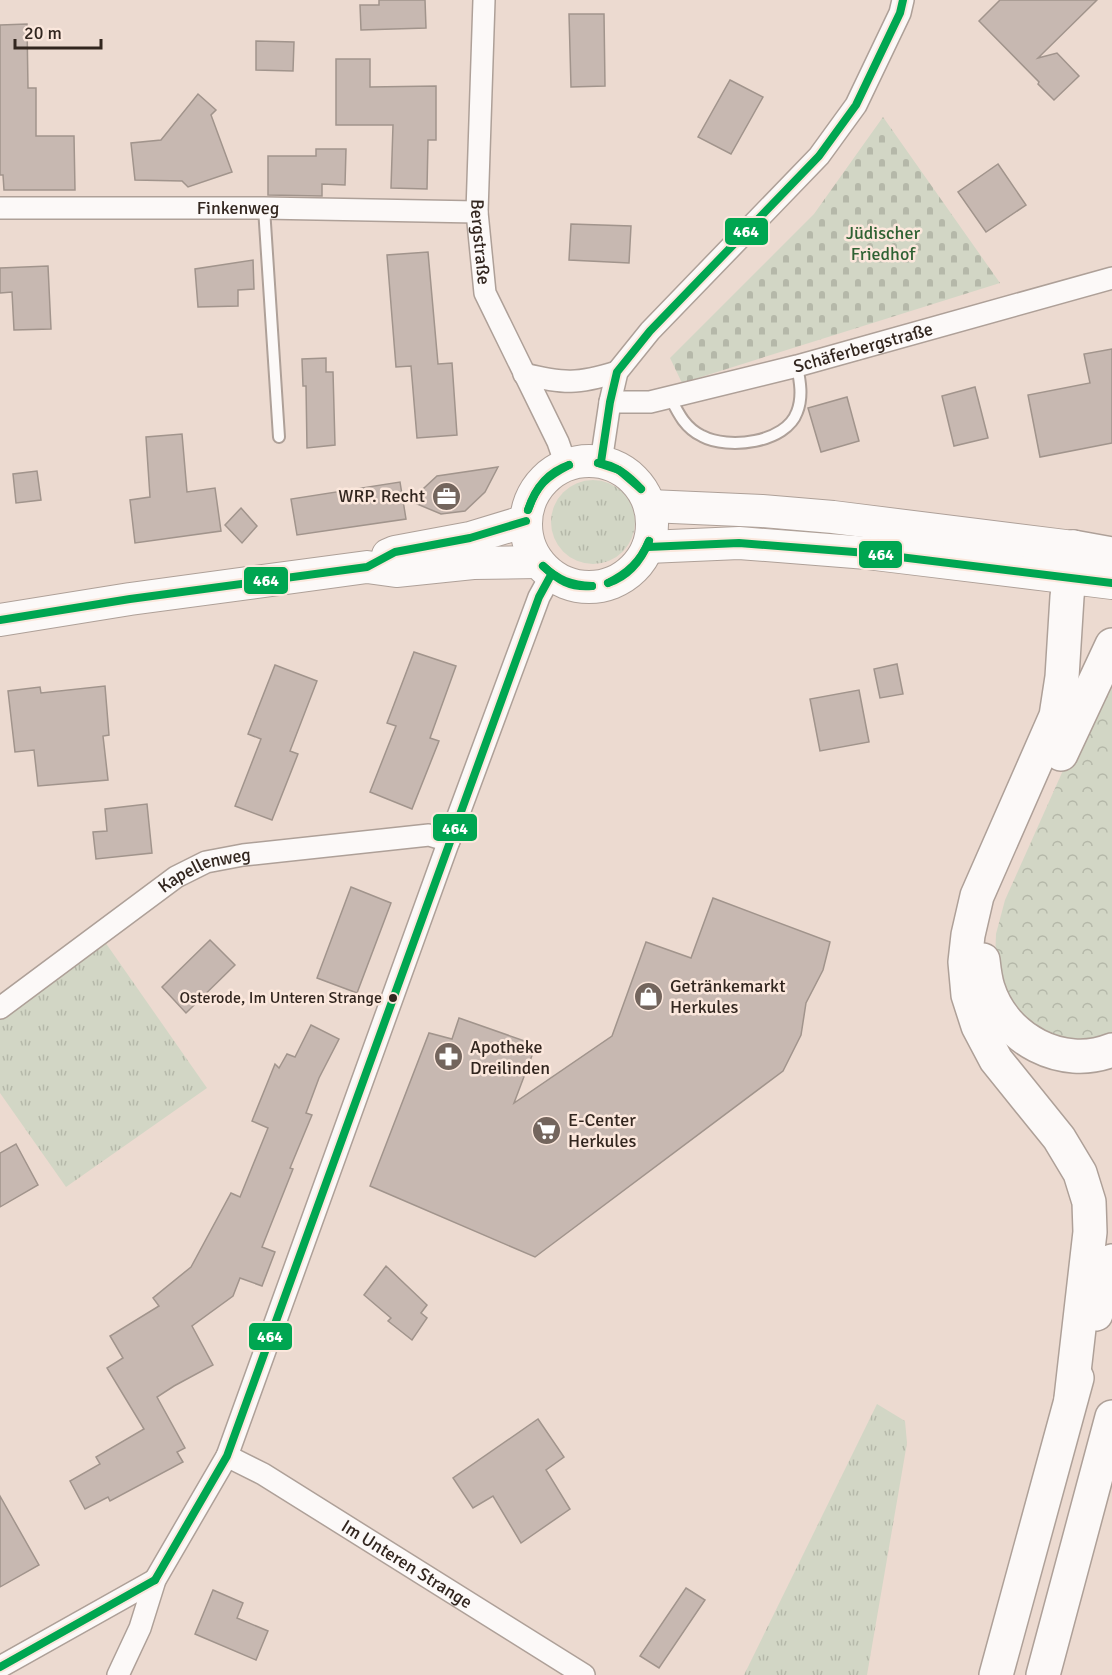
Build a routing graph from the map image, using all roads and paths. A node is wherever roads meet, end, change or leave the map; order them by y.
1 (484, 0) edge
2 (903, 0) edge
3 (0, 208) edge
4 (264, 208) junction
5 (477, 213) junction
6 (1112, 278) edge
7 (797, 366) junction
8 (617, 372) junction
9 (524, 374) junction
10 (670, 397) junction
11 (610, 402) junction
12 (279, 437) dead end
13 (601, 462) junction
14 (566, 465) junction
15 (650, 506) junction
16 (526, 521) junction
17 (648, 547) junction
18 (1112, 554) edge
19 (1071, 563) junction
20 (367, 567) junction
21 (545, 569) junction
22 (1112, 584) edge
23 (0, 620) edge
24 (1112, 645) edge
25 (449, 841) junction
26 (0, 1008) edge
27 (1112, 1050) edge
28 (1112, 1261) edge
29 (1071, 1398) junction
30 (1112, 1417) edge
31 (228, 1456) junction
32 (155, 1580) junction
33 (0, 1667) edge
34 (118, 1675) edge
35 (584, 1675) edge
36 (996, 1675) edge
37 (1043, 1675) edge

1 - 5 street, Bergstraße
2 - 8 street
3 - 4 street, Finkenweg
4 - 5 street, Finkenweg
4 - 12 lane
5 - 9 street, Bergstraße
6 - 7 street, Schäferbergstraße
7 - 10 street, Schäferbergstraße
7 - 10 lane
8 - 9 street
8 - 11 street
9 - 14 street, Bergstraße
10 - 11 street, Schäferbergstraße
11 - 13 street
13 - 14 main road
13 - 15 main road
14 - 16 main road
15 - 17 main road
15 - 19 main road
16 - 20 main road
16 - 21 main road
17 - 19 main road
17 - 21 main road
18 - 19 main road
19 - 22 main road
19 - 29 main road
20 - 21 main road
20 - 23 main road
21 - 25 street
24 - 27 main road
25 - 26 street, Kapellenweg
25 - 31 street
28 - 29 main road
29 - 36 main road
30 - 37 main road
31 - 32 street
31 - 35 street, Im Unteren Strange
32 - 33 street
32 - 34 street

